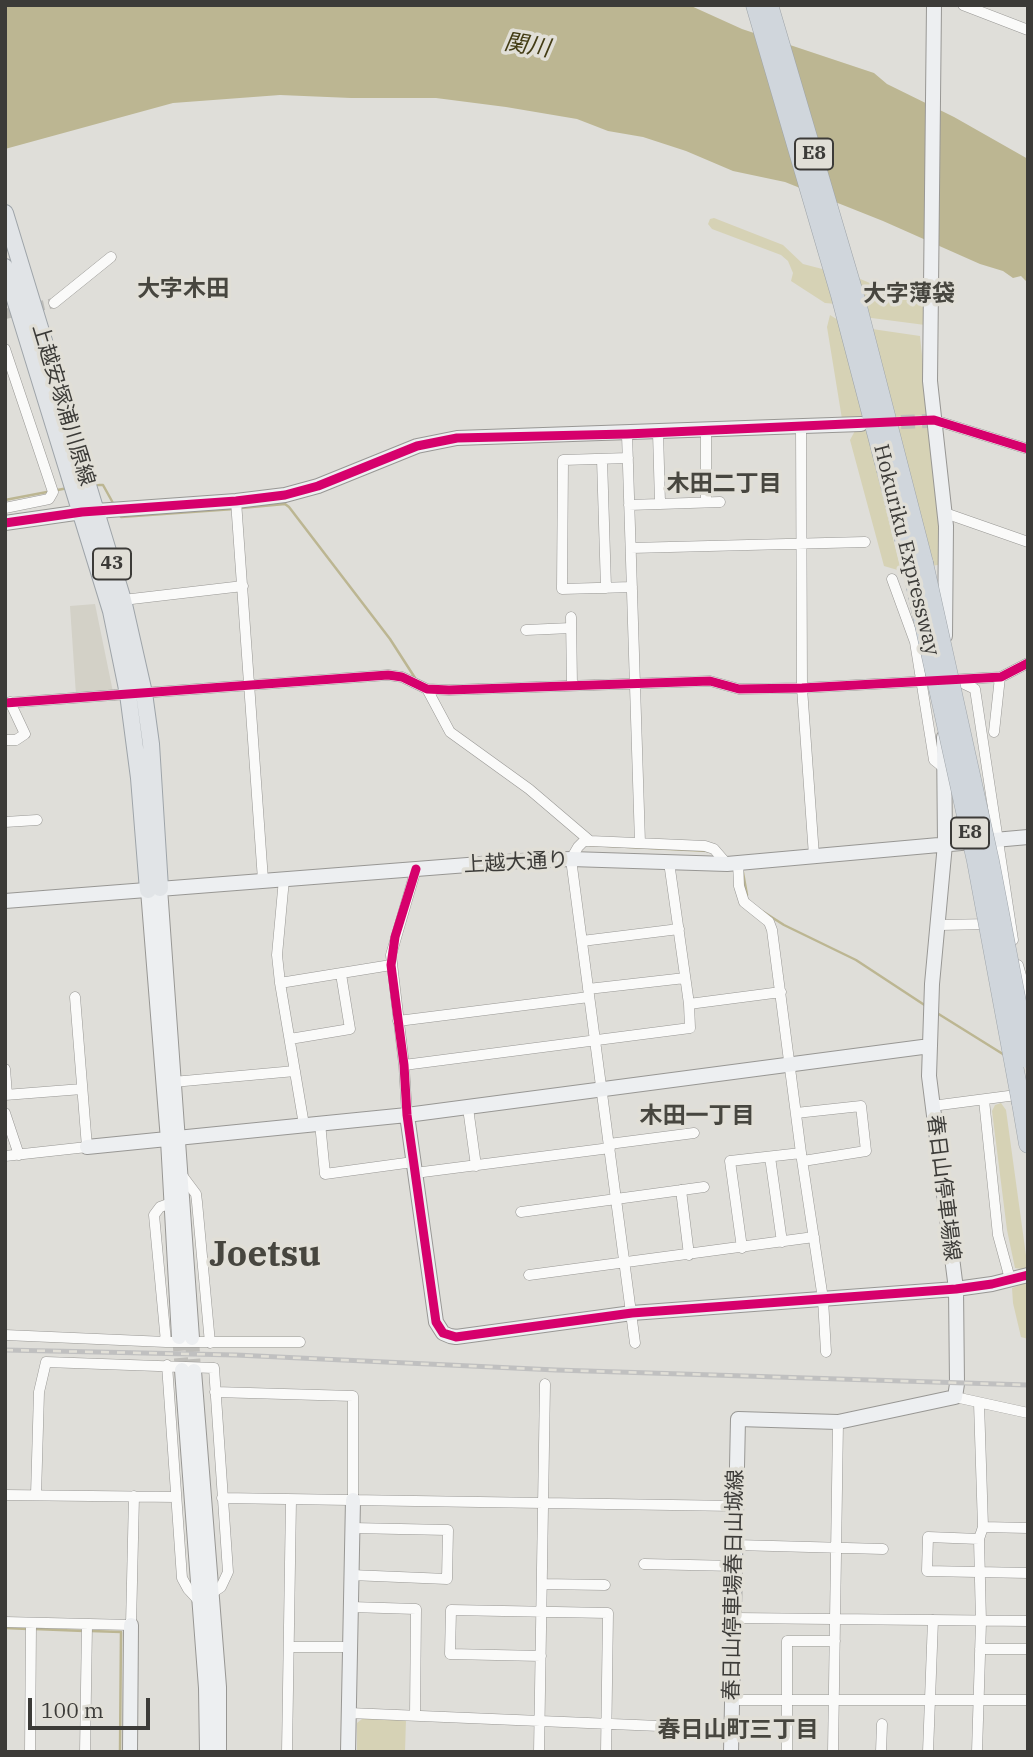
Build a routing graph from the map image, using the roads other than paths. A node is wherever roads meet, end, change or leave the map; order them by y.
1 (755, 5) edge
2 (769, 5) edge
3 (962, 5) edge
4 (934, 7) edge
5 (1028, 30) edge
6 (5, 213) edge
7 (110, 257) dead end
8 (5, 267) edge
9 (54, 303) tunnel mouth
10 (5, 349) edge
11 (931, 420) junction
12 (861, 424) tunnel mouth
13 (801, 426) junction
14 (705, 429) junction
15 (658, 432) junction
16 (627, 433) junction
17 (1028, 449) edge
18 (628, 458) junction
19 (602, 459) junction
20 (236, 501) junction
21 (706, 502) junction
22 (720, 502) dead end
23 (660, 503) junction
24 (629, 505) junction
25 (5, 508) edge
26 (88, 511) junction
27 (945, 513) junction
28 (5, 523) edge
29 (865, 542) dead end
30 (1028, 542) edge
31 (802, 543) junction
32 (631, 548) junction
33 (917, 564) junction
34 (892, 579) dead end
35 (243, 586) junction
36 (632, 587) junction
37 (606, 588) junction
38 (123, 600) junction
39 (526, 629) dead end
40 (1028, 663) edge
41 (999, 677) junction
42 (951, 681) junction
43 (635, 683) junction
44 (921, 683) junction
45 (572, 685) junction
46 (250, 686) junction
47 (802, 688) junction
48 (427, 689) junction
49 (136, 694) junction
50 (8, 703) edge
51 (995, 732) dead end
52 (5, 740) edge
53 (944, 768) junction
54 (37, 820) dead end
55 (5, 822) edge
56 (1028, 837) edge
57 (998, 839) junction
58 (590, 841) junction
59 (640, 843) junction
60 (945, 844) junction
61 (814, 856) junction
62 (571, 859) junction
63 (669, 862) junction
64 (732, 863) junction
65 (416, 869) junction
66 (284, 878) junction
67 (263, 880) junction
68 (154, 889) junction
69 (5, 901) edge
70 (1011, 924) junction
71 (939, 925) junction
72 (679, 929) junction
73 (582, 941) junction
74 (391, 965) junction
75 (341, 974) junction
76 (685, 978) junction
77 (279, 983) junction
78 (781, 992) junction
79 (589, 993) junction
80 (75, 997) dead end
81 (1028, 1000) edge
82 (689, 1004) junction
83 (398, 1021) junction
84 (290, 1039) junction
85 (596, 1040) junction
86 (930, 1046) junction
87 (1028, 1059) edge
88 (404, 1065) junction
89 (791, 1065) junction
90 (5, 1069) edge
91 (295, 1070) junction
92 (173, 1082) junction
93 (82, 1089) junction
94 (602, 1091) junction
95 (6, 1095) edge
96 (1024, 1098) edge
97 (984, 1100) junction
98 (933, 1106) junction
99 (468, 1108) junction
100 (5, 1113) edge
101 (796, 1113) junction
102 (407, 1115) junction
103 (320, 1123) junction
104 (304, 1125) junction
105 (694, 1133) dead end
106 (173, 1139) junction
107 (1028, 1144) edge
108 (610, 1146) junction
109 (87, 1147) junction
110 (19, 1155) junction
111 (5, 1156) edge
112 (770, 1157) junction
113 (802, 1157) junction
114 (476, 1166) junction
115 (414, 1168) junction
116 (180, 1174) junction
117 (704, 1187) dead end
118 (681, 1190) junction
119 (617, 1199) junction
120 (521, 1212) dead end
121 (814, 1237) junction
122 (782, 1242) junction
123 (742, 1248) junction
124 (689, 1255) junction
125 (626, 1263) junction
126 (1028, 1275) edge
127 (529, 1276) dead end
128 (1010, 1279) junction
129 (956, 1289) junction
130 (823, 1299) junction
131 (632, 1313) junction
132 (5, 1335) edge
133 (179, 1339) junction
134 (300, 1342) dead end
135 (210, 1343) junction
136 (635, 1343) dead end
137 (826, 1352) dead end
138 (167, 1365) junction
139 (545, 1384) dead end
140 (215, 1392) junction
141 (955, 1397) junction
142 (979, 1403) junction
143 (1028, 1413) edge
144 (838, 1422) junction
145 (5, 1495) edge
146 (36, 1495) junction
147 (134, 1496) junction
148 (176, 1497) junction
149 (222, 1498) junction
150 (291, 1500) junction
151 (353, 1500) junction
152 (543, 1503) junction
153 (736, 1506) junction
154 (983, 1527) junction
155 (352, 1528) junction
156 (1028, 1528) edge
157 (979, 1539) junction
158 (736, 1545) junction
159 (838, 1548) junction
160 (883, 1549) dead end
161 (644, 1564) dead end
162 (735, 1566) junction
163 (980, 1573) junction
164 (1028, 1573) edge
165 (351, 1576) junction
166 (542, 1584) junction
167 (605, 1585) dead end
168 (212, 1593) junction
169 (199, 1602) junction
170 (351, 1607) junction
171 (541, 1611) junction
172 (735, 1618) junction
173 (835, 1619) junction
174 (933, 1620) junction
175 (1028, 1621) edge
176 (5, 1622) edge
177 (981, 1622) junction
178 (31, 1624) junction
179 (87, 1625) junction
180 (131, 1625) junction
181 (835, 1641) junction
182 (289, 1647) junction
183 (350, 1647) junction
184 (980, 1649) junction
185 (1028, 1649) edge
186 (541, 1656) junction
187 (787, 1699) junction
188 (733, 1700) junction
189 (834, 1700) junction
190 (979, 1700) junction
191 (1028, 1700) edge
192 (930, 1701) junction
193 (349, 1713) junction
194 (415, 1715) junction
195 (539, 1722) junction
196 (607, 1724) junction
197 (882, 1724) dead end
198 (731, 1729) junction
199 (30, 1752) edge
200 (85, 1752) edge
201 (130, 1752) edge
202 (207, 1752) edge
203 (219, 1752) edge
204 (287, 1752) edge
205 (348, 1752) edge
206 (539, 1752) edge
207 (606, 1752) edge
208 (731, 1752) edge
209 (787, 1752) edge
210 (833, 1752) edge
211 (881, 1752) edge
212 (928, 1752) edge
213 (977, 1752) edge

1 - 33 highway, Hokuriku Expressway / E8
2 - 33 highway, Hokuriku Expressway / E8
3 - 5 street
4 - 11 street, 春日山停車場線
6 - 26 main road, 上越安塚浦川原線 / 43
7 - 9 street
8 - 26 main road, 上越安塚浦川原線 / 43
10 - 25 street
11 - 17 street
11 - 27 street, 春日山停車場線
12 - 13 street
13 - 14 street
13 - 31 street
14 - 15 street
14 - 21 street
15 - 16 street
15 - 23 street
16 - 18 street
16 - 20 street
18 - 19 street
18 - 24 street
19 - 37 street
19 - 37 street
20 - 26 street
20 - 35 street
21 - 22 street
21 - 23 street
23 - 24 street
24 - 32 street
26 - 28 street
26 - 38 main road, 上越安塚浦川原線 / 43
26 - 49 main road, 上越安塚浦川原線 / 43
27 - 30 street
27 - 42 street, 春日山停車場線
29 - 31 street
31 - 32 street
31 - 47 street
32 - 36 street
33 - 87 highway, Hokuriku Expressway / E8, bridge
33 - 96 highway, Hokuriku Expressway / E8, bridge
34 - 44 street
35 - 38 street
35 - 46 street
36 - 37 street
36 - 43 street
38 - 49 main road, 上越安塚浦川原線 / 43
39 - 45 street
40 - 41 street
41 - 42 street
41 - 51 street
42 - 44 street
42 - 53 street, 春日山停車場線
42 - 57 street
43 - 45 street
43 - 47 street
43 - 59 street
44 - 47 street
44 - 53 street
45 - 48 street
46 - 48 street
46 - 49 street
46 - 67 street
47 - 61 street
48 - 58 street
49 - 50 street
49 - 68 main road, 上越安塚浦川原線 / 43
50 - 52 street
53 - 60 street, 春日山停車場線
54 - 55 street
56 - 57 street, 上越大通り
57 - 60 street, 上越大通り
57 - 70 street
58 - 59 street
58 - 62 street
59 - 64 street
60 - 61 street, 上越大通り
60 - 71 street, 春日山停車場線
61 - 64 street, 上越大通り
62 - 63 street, 上越大通り
62 - 65 street, 上越大通り
62 - 73 street
63 - 64 street, 上越大通り
63 - 72 street
64 - 78 street
65 - 66 street, 上越大通り
65 - 74 street
66 - 67 street, 上越大通り
66 - 77 street
67 - 68 street, 上越大通り
68 - 69 street, 上越大通り
68 - 92 street
68 - 106 street
70 - 71 street
70 - 81 street
71 - 86 street, 春日山停車場線
72 - 73 street
72 - 76 street
73 - 79 street
74 - 75 street
74 - 83 street
75 - 77 street
75 - 84 street
76 - 79 street
76 - 82 street
77 - 84 street
78 - 82 street
78 - 89 street
79 - 83 street
79 - 85 street
80 - 93 street
82 - 85 street
83 - 88 street
84 - 91 street
85 - 88 street
85 - 94 street
86 - 89 street
86 - 98 street, 春日山停車場線
88 - 102 street
89 - 94 street
89 - 101 street
90 - 95 street
91 - 92 street
91 - 104 street
92 - 106 street
93 - 95 street
93 - 109 street
94 - 99 street
94 - 108 street
96 - 97 street
96 - 107 highway, Hokuriku Expressway / E8
97 - 98 street
97 - 128 street
98 - 129 street, 春日山停車場線
99 - 102 street
99 - 114 street
100 - 110 street
101 - 113 street
101 - 113 street
102 - 103 street
102 - 115 street
103 - 104 street
103 - 115 street
104 - 106 street
105 - 108 street
106 - 109 street
106 - 116 street
106 - 133 street
108 - 114 street
108 - 119 street
109 - 110 street
110 - 111 street
112 - 113 street
112 - 122 street
112 - 123 street
113 - 121 street
114 - 115 street
115 - 131 street
116 - 133 street
116 - 135 street
117 - 118 street
118 - 119 street
118 - 124 street
119 - 120 street
119 - 125 street
121 - 122 street
121 - 130 street
122 - 123 street
123 - 124 street
124 - 125 street
125 - 127 street
125 - 131 street
126 - 128 street
128 - 129 street
129 - 130 street
129 - 141 street, 春日山停車場線
130 - 131 street
130 - 137 street
131 - 136 street
132 - 133 street
133 - 135 street
134 - 135 street
138 - 140 street
138 - 146 street
138 - 148 street
139 - 152 street
140 - 149 street
140 - 151 street
141 - 142 street
141 - 144 street
142 - 143 street
142 - 154 street
144 - 153 street, 春日山停車場春日山城線
144 - 159 street
145 - 146 street
146 - 147 street
147 - 148 street
147 - 180 street
148 - 169 street
149 - 150 street
149 - 168 street
150 - 151 street
150 - 182 street
151 - 152 street
151 - 155 street
152 - 153 street
152 - 166 street
153 - 158 street, 春日山停車場春日山城線
154 - 156 street
154 - 157 street
155 - 165 street
155 - 165 street
157 - 163 street
157 - 163 street
158 - 159 street
158 - 162 street, 春日山停車場春日山城線
159 - 160 street
159 - 173 street
161 - 162 street
162 - 172 street, 春日山停車場春日山城線
163 - 164 street
163 - 177 street
165 - 170 street
166 - 167 street
166 - 171 street
168 - 169 street
168 - 203 street
169 - 202 street
170 - 183 street
170 - 194 street
171 - 186 street
171 - 186 street
171 - 196 street
172 - 173 street
172 - 188 street, 春日山停車場春日山城線
173 - 174 street
173 - 181 street
174 - 177 street
174 - 192 street
175 - 177 street
176 - 178 street
177 - 184 street
178 - 179 street
178 - 199 street
179 - 180 street
179 - 200 street
180 - 201 street
181 - 187 street
181 - 189 street
182 - 183 street
182 - 204 street
183 - 193 street
184 - 185 street
184 - 190 street
186 - 195 street
187 - 188 street
187 - 189 street
187 - 209 street
188 - 198 street, 春日山停車場春日山城線
189 - 192 street
189 - 210 street
190 - 191 street
190 - 192 street
190 - 213 street
192 - 212 street
193 - 194 street
193 - 205 street
194 - 195 street
195 - 196 street
195 - 206 street
196 - 198 street
196 - 207 street
197 - 211 street
198 - 208 street, 春日山停車場春日山城線

